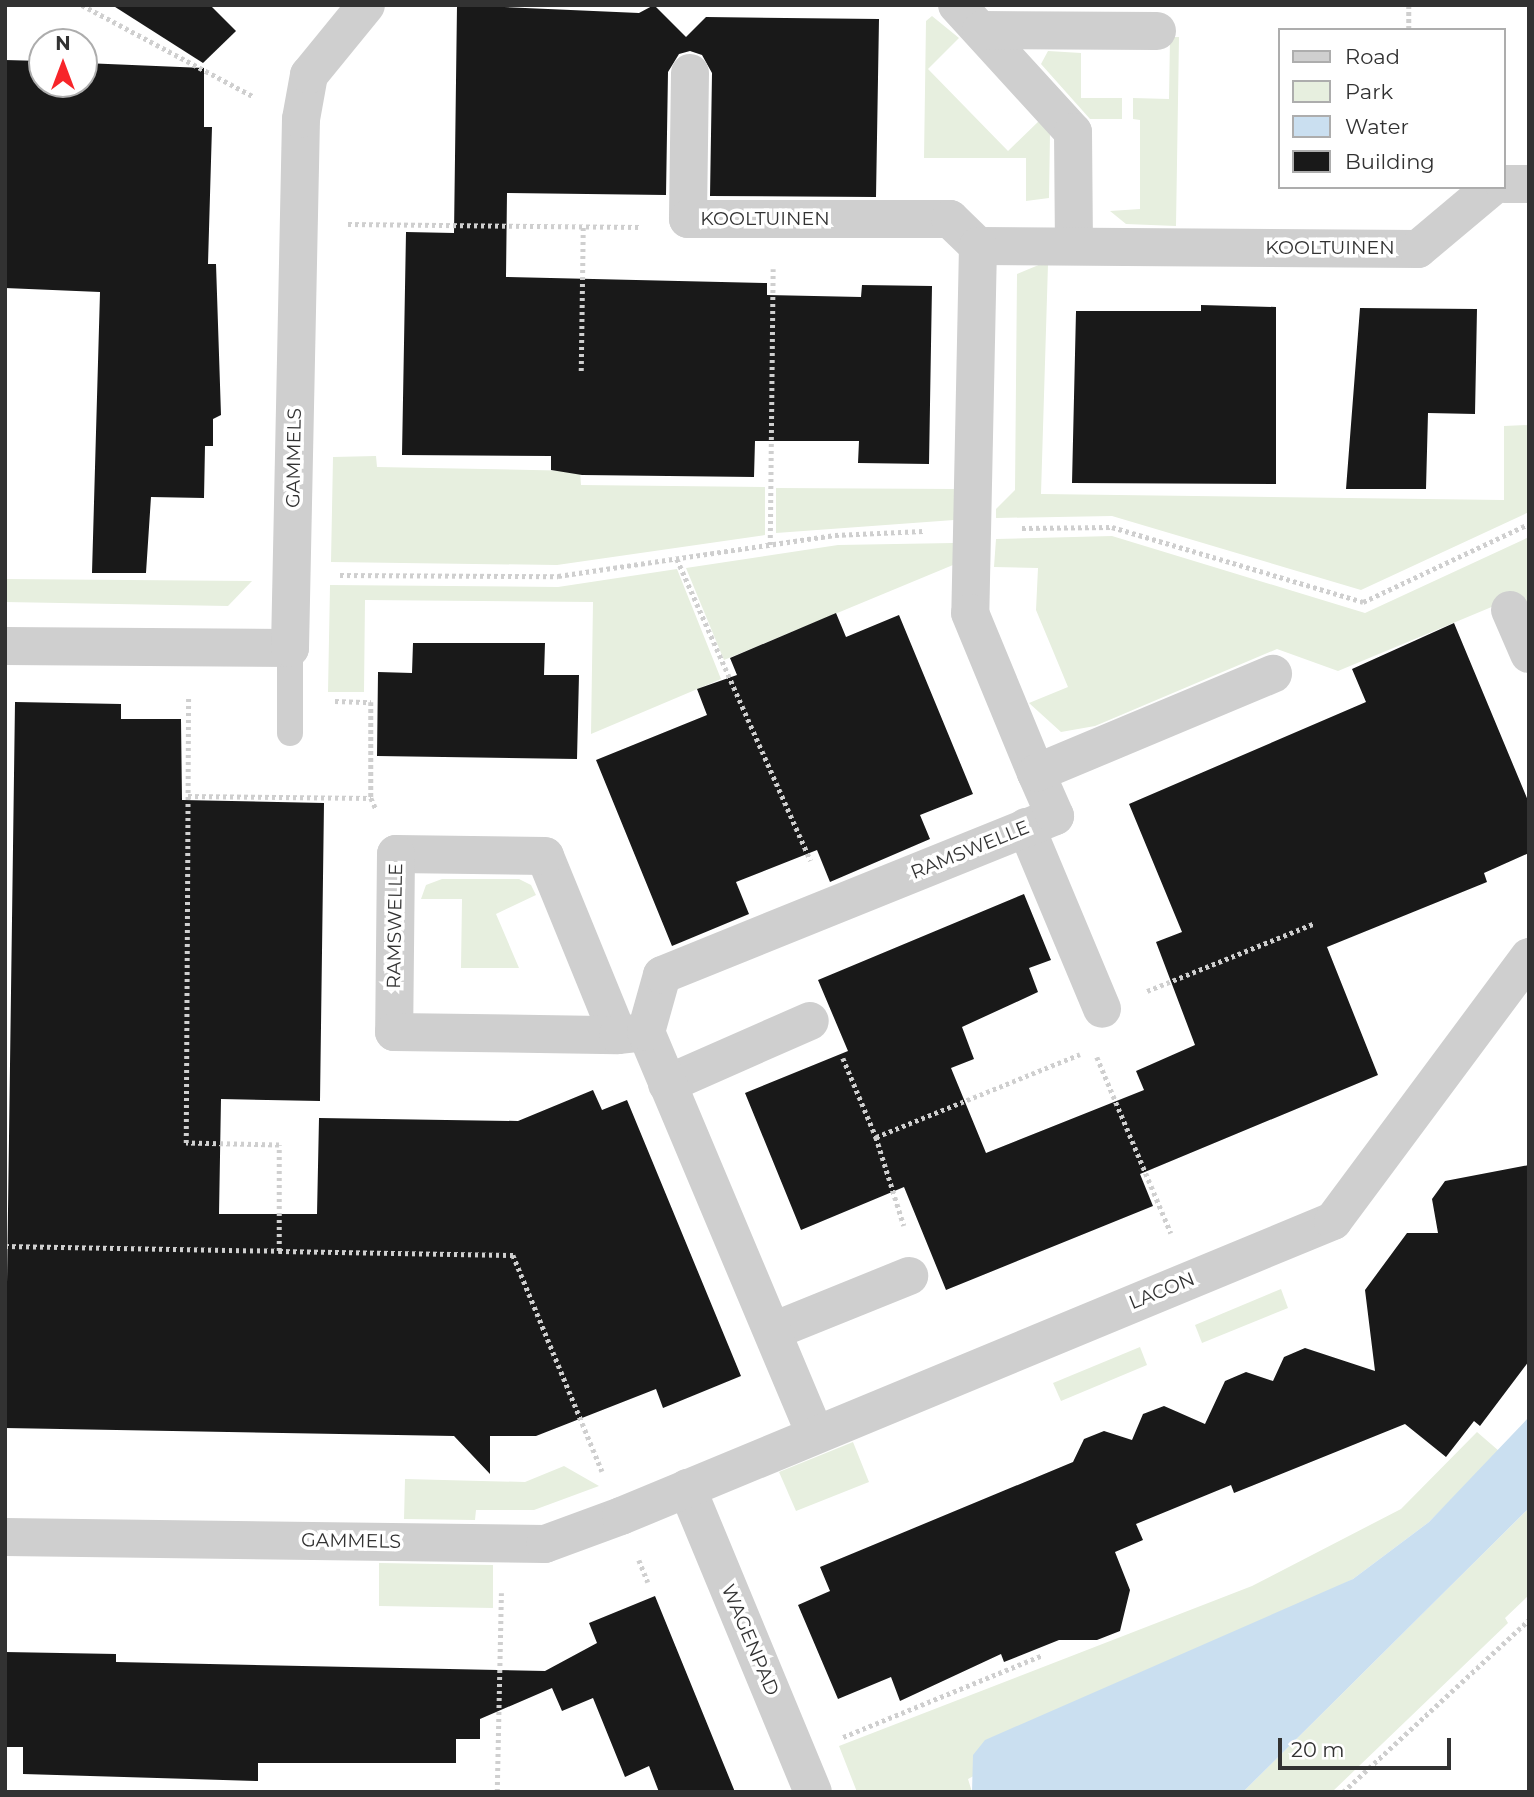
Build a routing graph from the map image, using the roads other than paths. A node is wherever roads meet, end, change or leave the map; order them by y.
1 (366, 5) edge
2 (969, 18) edge
3 (1157, 31) dead end
4 (690, 73) dead end
5 (1506, 184) edge
6 (1529, 184) edge
7 (1490, 189) edge
8 (978, 246) junction
9 (1074, 246) junction
10 (1510, 610) dead end
11 (5, 646) edge
12 (290, 648) junction
13 (1529, 654) edge
14 (1273, 674) dead end
15 (290, 733) dead end
16 (1036, 773) junction
17 (1027, 827) junction
18 (1529, 957) edge
19 (1102, 1009) road end
20 (810, 1021) road end
21 (632, 1033) junction
22 (667, 1084) junction
23 (909, 1276) road end
24 (773, 1331) junction
25 (816, 1434) junction
26 (687, 1488) junction
27 (5, 1537) edge
28 (813, 1792) edge

1 - 12 street, GAMMELS
2 - 3 street
2 - 9 street
4 - 8 street, KOOLTUINEN
5 - 6 street
7 - 9 street, KOOLTUINEN
8 - 9 street, KOOLTUINEN
8 - 16 street, RAMSWELLE
10 - 13 street
11 - 12 street
12 - 15 lane
14 - 16 street
16 - 17 street, RAMSWELLE
17 - 19 street
17 - 21 street, RAMSWELLE
18 - 25 street, LACON
20 - 22 street
21 - 21 street, RAMSWELLE
21 - 22 street, RAMSWELLE
22 - 24 street, RAMSWELLE
23 - 24 street
24 - 25 street, RAMSWELLE
25 - 26 street, LACON
26 - 27 street, GAMMELS
26 - 28 street, WAGENPAD

